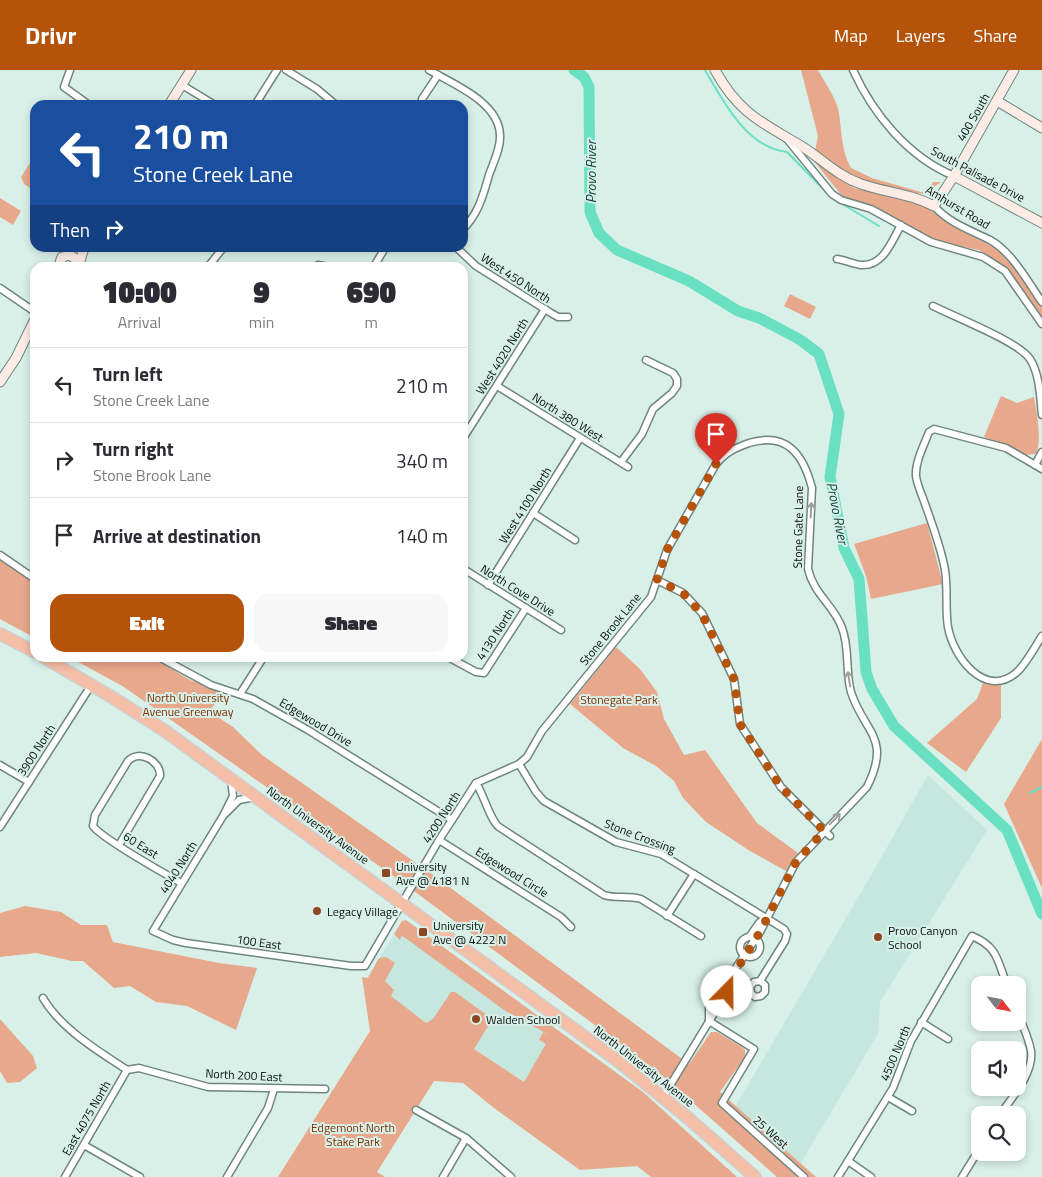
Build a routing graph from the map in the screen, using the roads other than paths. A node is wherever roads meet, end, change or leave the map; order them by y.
1 (70, 70) edge
2 (191, 70) edge
3 (277, 70) edge
4 (286, 70) edge
5 (429, 70) edge
6 (715, 70) edge
7 (853, 70) edge
8 (1014, 70) edge
9 (438, 75) junction
10 (182, 85) junction
11 (80, 100) edge
12 (172, 100) edge
13 (207, 100) edge
14 (258, 100) edge
15 (330, 100) edge
16 (422, 100) edge
17 (996, 101) junction
18 (1042, 128) edge
19 (787, 139) junction
20 (954, 176) junction
21 (934, 206) junction
22 (468, 223) edge
23 (1042, 223) edge
24 (901, 225) junction
25 (70, 252) edge
26 (219, 252) edge
27 (462, 252) edge
28 (66, 256) junction
29 (837, 259) dead end
30 (59, 262) edge
31 (77, 262) edge
32 (210, 262) edge
33 (0, 288) edge
34 (1042, 302) edge
35 (933, 306) dead end
36 (30, 309) edge
37 (545, 309) junction
38 (568, 317) dead end
39 (1042, 324) edge
40 (30, 329) edge
41 (646, 360) dead end
42 (0, 382) edge
43 (497, 386) junction
44 (1041, 388) edge
45 (1042, 415) edge
46 (468, 431) edge
47 (580, 438) junction
48 (762, 439) joint
49 (1042, 452) edge
50 (621, 462) junction
51 (1035, 465) junction
52 (628, 467) dead end
53 (1042, 470) edge
54 (534, 513) junction
55 (575, 540) dead end
56 (0, 555) edge
57 (468, 572) edge
58 (30, 576) edge
59 (657, 580) junction
60 (488, 585) junction
61 (526, 608) junction
62 (561, 630) dead end
63 (0, 634) edge
64 (1042, 636) edge
65 (30, 649) edge
66 (51, 662) edge
67 (169, 662) edge
68 (260, 662) edge
69 (457, 662) edge
70 (92, 684) junction
71 (240, 694) junction
72 (519, 764) junction
73 (0, 765) edge
74 (231, 778) junction
75 (29, 782) junction
76 (476, 784) junction
77 (257, 797) junction
78 (224, 816) junction
79 (452, 820) junction
80 (0, 827) edge
81 (824, 831) junction
82 (830, 836) dead end
83 (439, 840) junction
84 (118, 844) junction
85 (694, 874) junction
86 (181, 883) junction
87 (401, 903) junction
88 (667, 916) junction
89 (766, 917) junction
90 (571, 927) dead end
91 (153, 931) joint
92 (701, 936) dead end
93 (752, 938) junction
94 (746, 954) junction
95 (365, 966) joint
96 (1003, 976) edge
97 (760, 982) dead end
98 (42, 998) dead end
99 (709, 1021) junction
100 (920, 1022) junction
101 (1025, 1031) edge
102 (948, 1039) dead end
103 (127, 1070) junction
104 (274, 1088) junction
105 (325, 1089) dead end
106 (663, 1097) junction
107 (888, 1097) junction
108 (1006, 1106) edge
109 (416, 1110) dead end
110 (912, 1112) dead end
111 (466, 1138) junction
112 (84, 1146) junction
113 (848, 1161) junction
114 (972, 1161) edge
115 (65, 1177) edge
116 (140, 1177) edge
117 (227, 1177) edge
118 (443, 1177) edge
119 (511, 1177) edge
120 (754, 1177) edge
121 (804, 1177) edge
122 (838, 1177) edge
123 (871, 1177) edge
124 (962, 1177) edge

1 - 11 street
2 - 10 street
3 - 14 street
4 - 15 street
5 - 9 street
6 - 19 street, Amhurst Road
7 - 20 street, South Palisade Drive
8 - 17 street, 400 South
9 - 16 street
9 - 22 street
10 - 12 street
10 - 13 street
17 - 18 street
17 - 20 street, 400 South
19 - 21 street, Amhurst Road
19 - 24 street
20 - 21 street, 400 South
20 - 23 street, South Palisade Drive
21 - 34 street, Amhurst Road
24 - 29 street
24 - 39 street
25 - 28 street
26 - 32 street
27 - 37 street, West 450 North
28 - 30 street
28 - 31 street
33 - 36 street
35 - 44 street
37 - 38 street, West 450 North
37 - 43 street, West 4020 North
40 - 42 street
41 - 50 street
43 - 46 street, West 4020 North
43 - 47 street, North 380 West
44 - 45 street
47 - 50 street, North 380 West
47 - 54 street, West 4100 North
48 - 59 street, Stone Brook Lane
81 -> 48 street, Stone Gate Lane
49 - 51 street
50 - 52 street, North 380 West
51 - 53 street
51 - 64 street
54 - 55 street
54 - 60 street, West 4100 North
56 - 58 street
57 - 60 street, North Cove Drive
59 - 72 street, Stone Brook Lane
59 - 81 street
60 - 61 street, North Cove Drive
61 - 62 street, North Cove Drive
61 - 69 street, 4130 North
63 - 65 highway
66 - 70 highway, North University Avenue
67 - 71 street, Edgewood Drive
68 - 71 street
70 - 74 highway, North University Avenue
70 - 75 street, 3900 North
71 - 79 street, Edgewood Drive
72 - 76 street, 4200 North
72 - 85 street, Stone Crossing
73 - 75 street
74 - 77 highway, North University Avenue
74 - 78 street, 4040 North
75 - 80 street, 3900 North
76 - 79 street, 4200 North
76 - 88 street
77 - 78 street, 4040 North
77 - 87 highway, North University Avenue
78 - 86 street, 4040 North
79 - 83 street, 4200 North
81 - 82 street
81 - 89 street, Stone Gate Lane
83 - 87 street, 4200 North
83 - 90 street, Edgewood Circle
84 - 84 street, 60 East
84 - 86 street, 60 East
85 - 88 street
85 - 89 street, Stone Crossing
86 - 91 street, 4040 North
87 - 95 street, 4200 North
87 - 106 highway, North University Avenue
88 - 92 street
89 - 93 street, Stone Gate Lane
89 - 97 street, Stone Crossing
91 - 95 street, 100 East
93 - 94 street, Stone Gate Lane
93 - 94 street, Stone Gate Lane
94 - 99 street, Stone Gate Lane
96 - 100 street, 4500 North
98 - 103 street
99 - 106 street, Stone Gate Lane
99 - 121 street, 25 West
100 - 102 street
100 - 107 street, 4500 North
101 - 108 street
103 - 104 street, North 200 East
103 - 112 street, East 4075 North
104 - 105 street, North 200 East
104 - 117 street
106 - 120 highway, North University Avenue
107 - 110 street
107 - 113 street, 4500 North
109 - 111 street
111 - 118 street
111 - 119 street
112 - 115 street, East 4075 North
112 - 116 street
113 - 122 street, 4500 North
113 - 123 street
114 - 124 street

